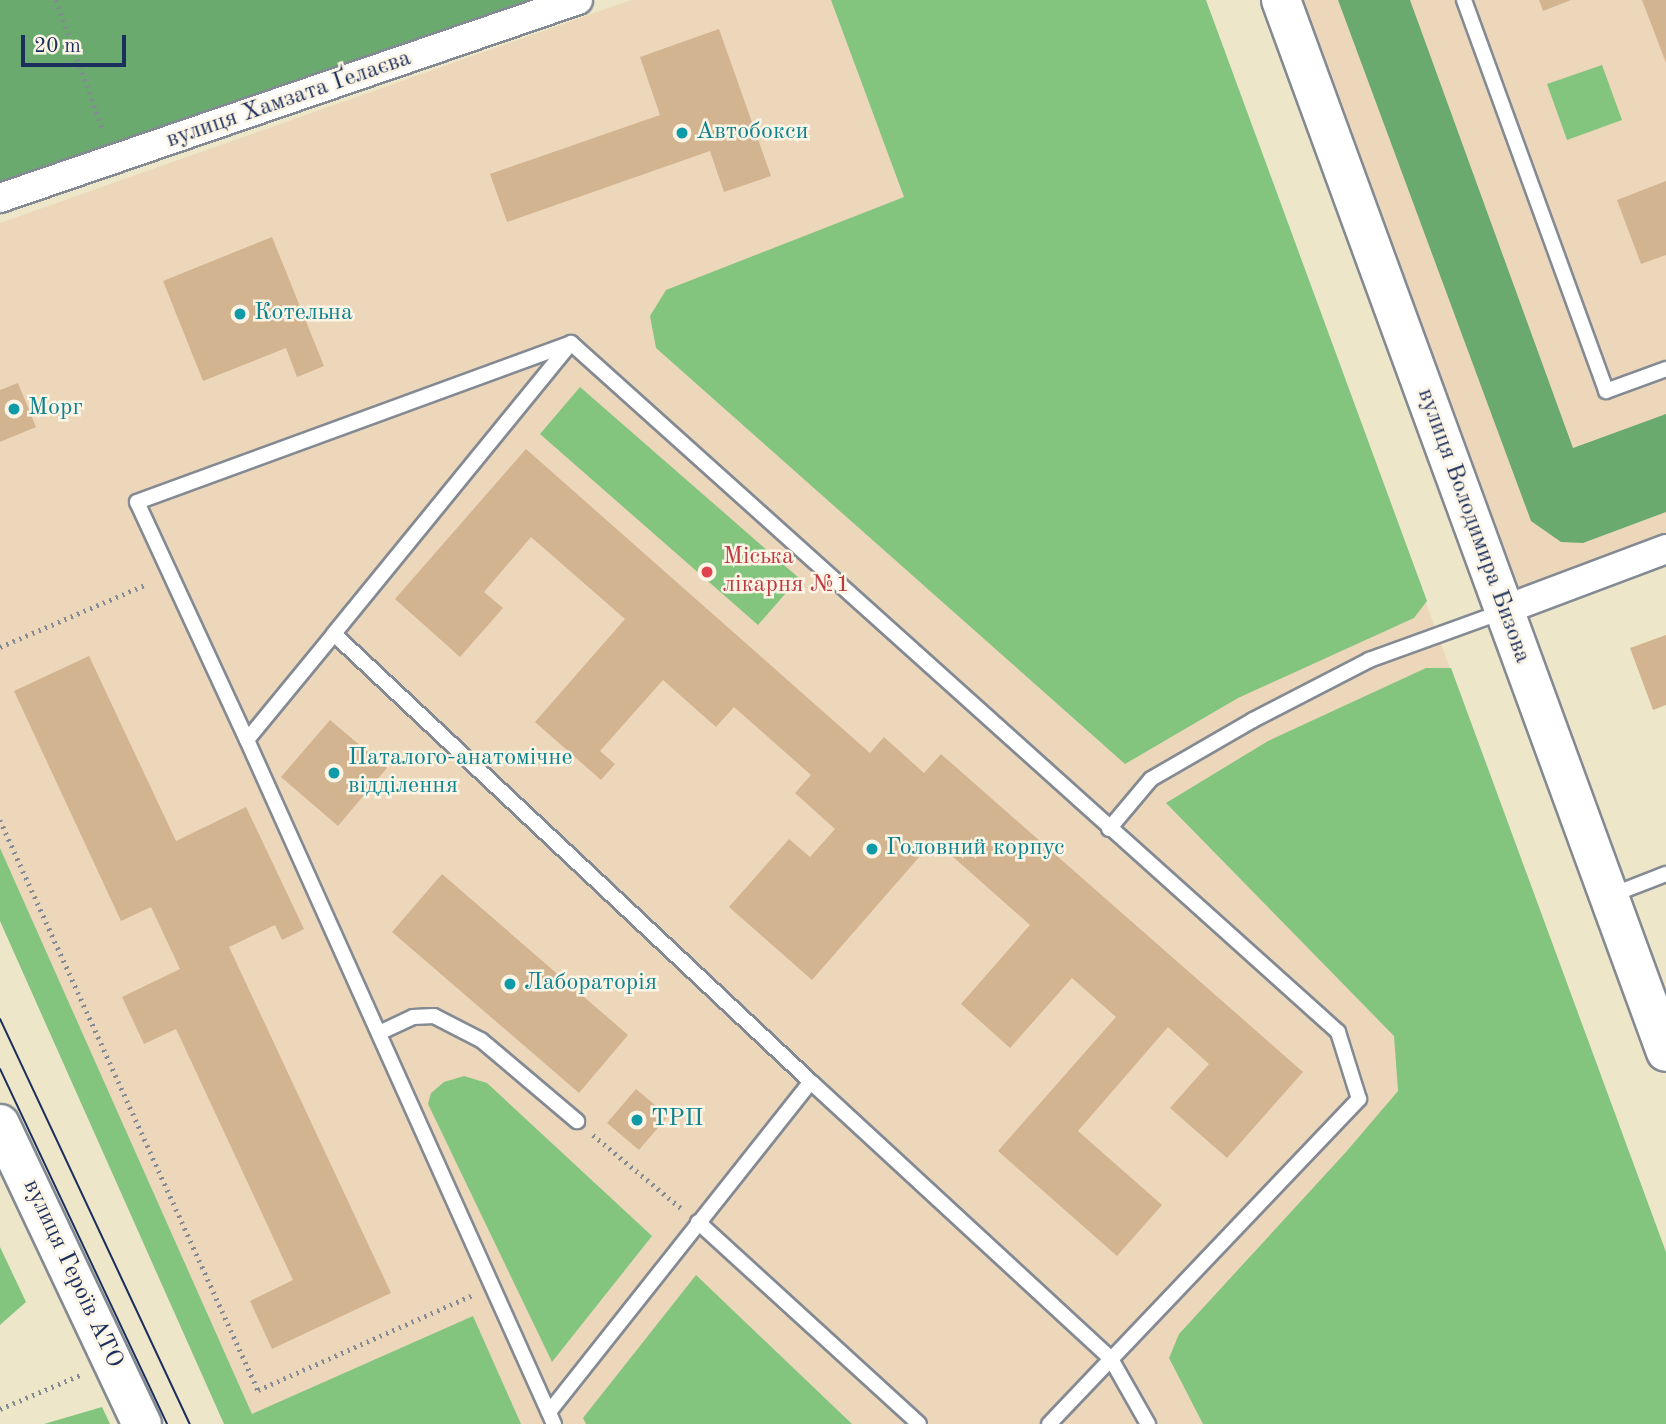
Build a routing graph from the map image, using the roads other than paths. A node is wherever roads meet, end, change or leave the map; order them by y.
1 (578, 0) edge
2 (1280, 0) edge
3 (1464, 0) edge
4 (0, 198) edge
5 (571, 343) junction
6 (1666, 369) edge
7 (1666, 549) edge
8 (1504, 610) junction
9 (334, 634) junction
10 (247, 740) junction
11 (1109, 829) junction
12 (1666, 874) edge
13 (1609, 896) junction
14 (379, 1033) junction
15 (1666, 1052) edge
16 (811, 1082) junction
17 (577, 1121) road end
18 (0, 1124) edge
19 (698, 1222) junction
20 (1111, 1359) junction
21 (551, 1418) edge
22 (142, 1424) edge
23 (919, 1424) edge
24 (1049, 1424) edge
25 (1148, 1424) edge

1 - 4 street, вулиця Хамзата Ґелаєва
2 - 8 street, вулиця Володимира Бизова
3 - 6 lane
5 - 9 lane
5 - 10 lane
5 - 11 lane
7 - 8 street
8 - 11 lane
8 - 13 street, вулиця Володимира Бизова
9 - 10 lane
9 - 16 lane
10 - 14 lane
11 - 20 lane
12 - 13 lane
13 - 15 street, вулиця Володимира Бизова
14 - 17 lane
14 - 21 lane
16 - 19 lane
16 - 20 lane
18 - 22 street, вулиця Героїв АТО
19 - 21 lane
19 - 23 lane
20 - 24 lane
20 - 25 lane

